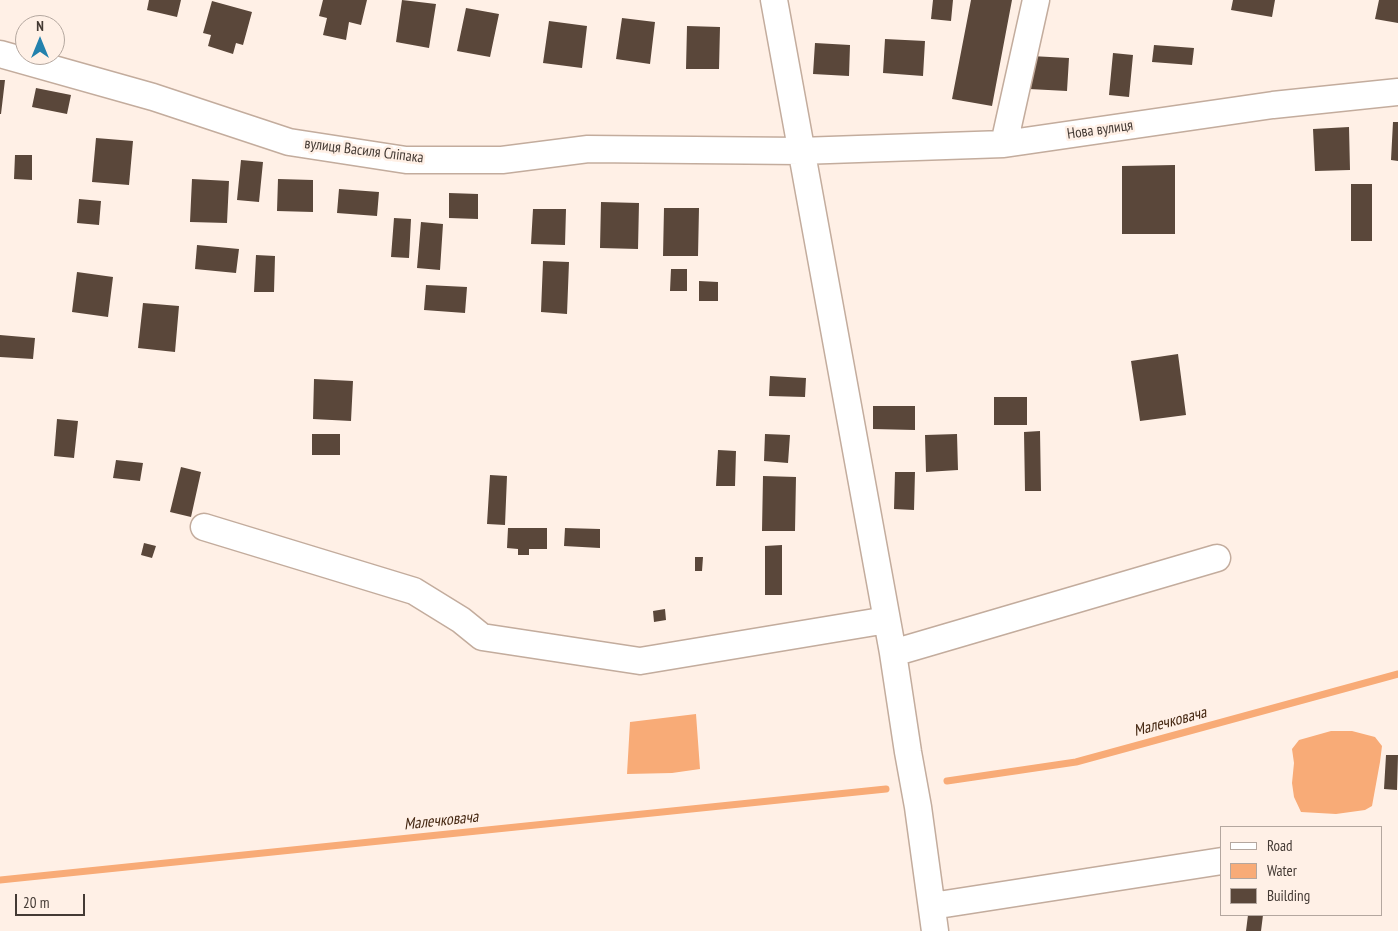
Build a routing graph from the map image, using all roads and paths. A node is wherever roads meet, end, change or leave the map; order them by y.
1 (774, 0) edge
2 (1036, 0) edge
3 (0, 54) edge
4 (1398, 92) edge
5 (1004, 144) junction
6 (800, 151) junction
7 (204, 527) dead end
8 (1216, 558) dead end
9 (887, 620) junction
10 (893, 653) junction
11 (1220, 861) edge
12 (933, 919) edge

1 - 6 street
2 - 5 street
3 - 6 street, вулиця Василя Сліпака
4 - 5 street, Нова вулиця
5 - 6 street, Нова вулиця
6 - 9 street
7 - 9 street
8 - 10 street
9 - 10 street
10 - 12 street
11 - 12 street

